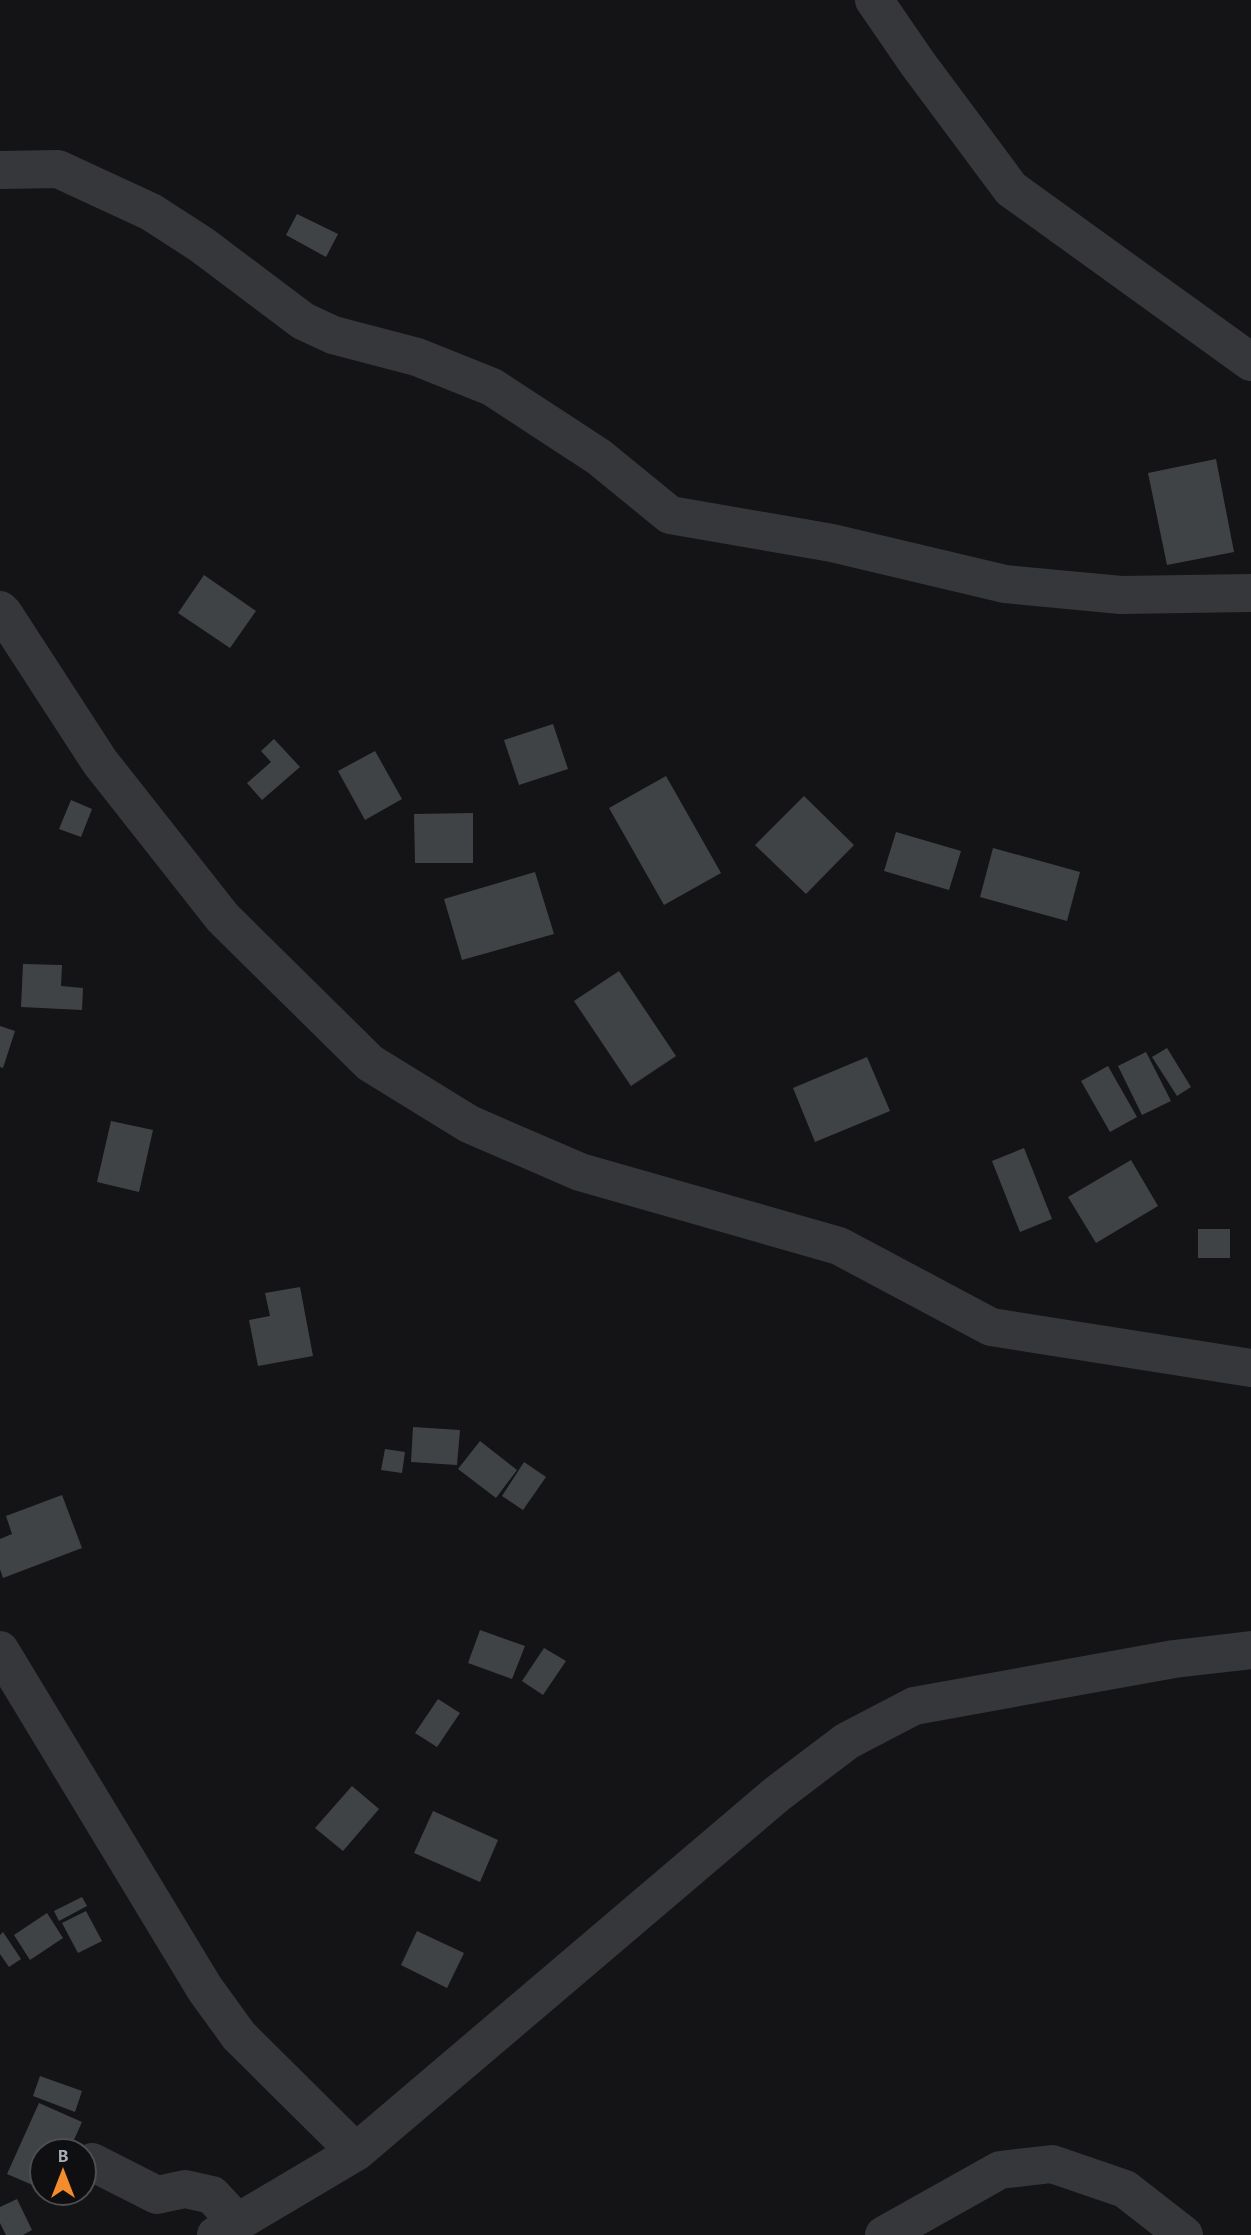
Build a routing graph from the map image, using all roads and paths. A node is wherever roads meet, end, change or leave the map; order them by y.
1 (874, 0) edge
2 (0, 170) edge
3 (1243, 357) edge
4 (1251, 593) edge
5 (0, 610) edge
6 (1251, 1367) edge
7 (0, 1650) edge
8 (1251, 1650) edge
9 (356, 2152) junction
10 (98, 2165) edge
11 (227, 2228) edge
12 (884, 2235) edge
13 (1184, 2235) edge

1 - 3 street
2 - 4 street
5 - 6 street
7 - 9 street
8 - 9 street
9 - 11 street
10 - 11 street
12 - 13 street

